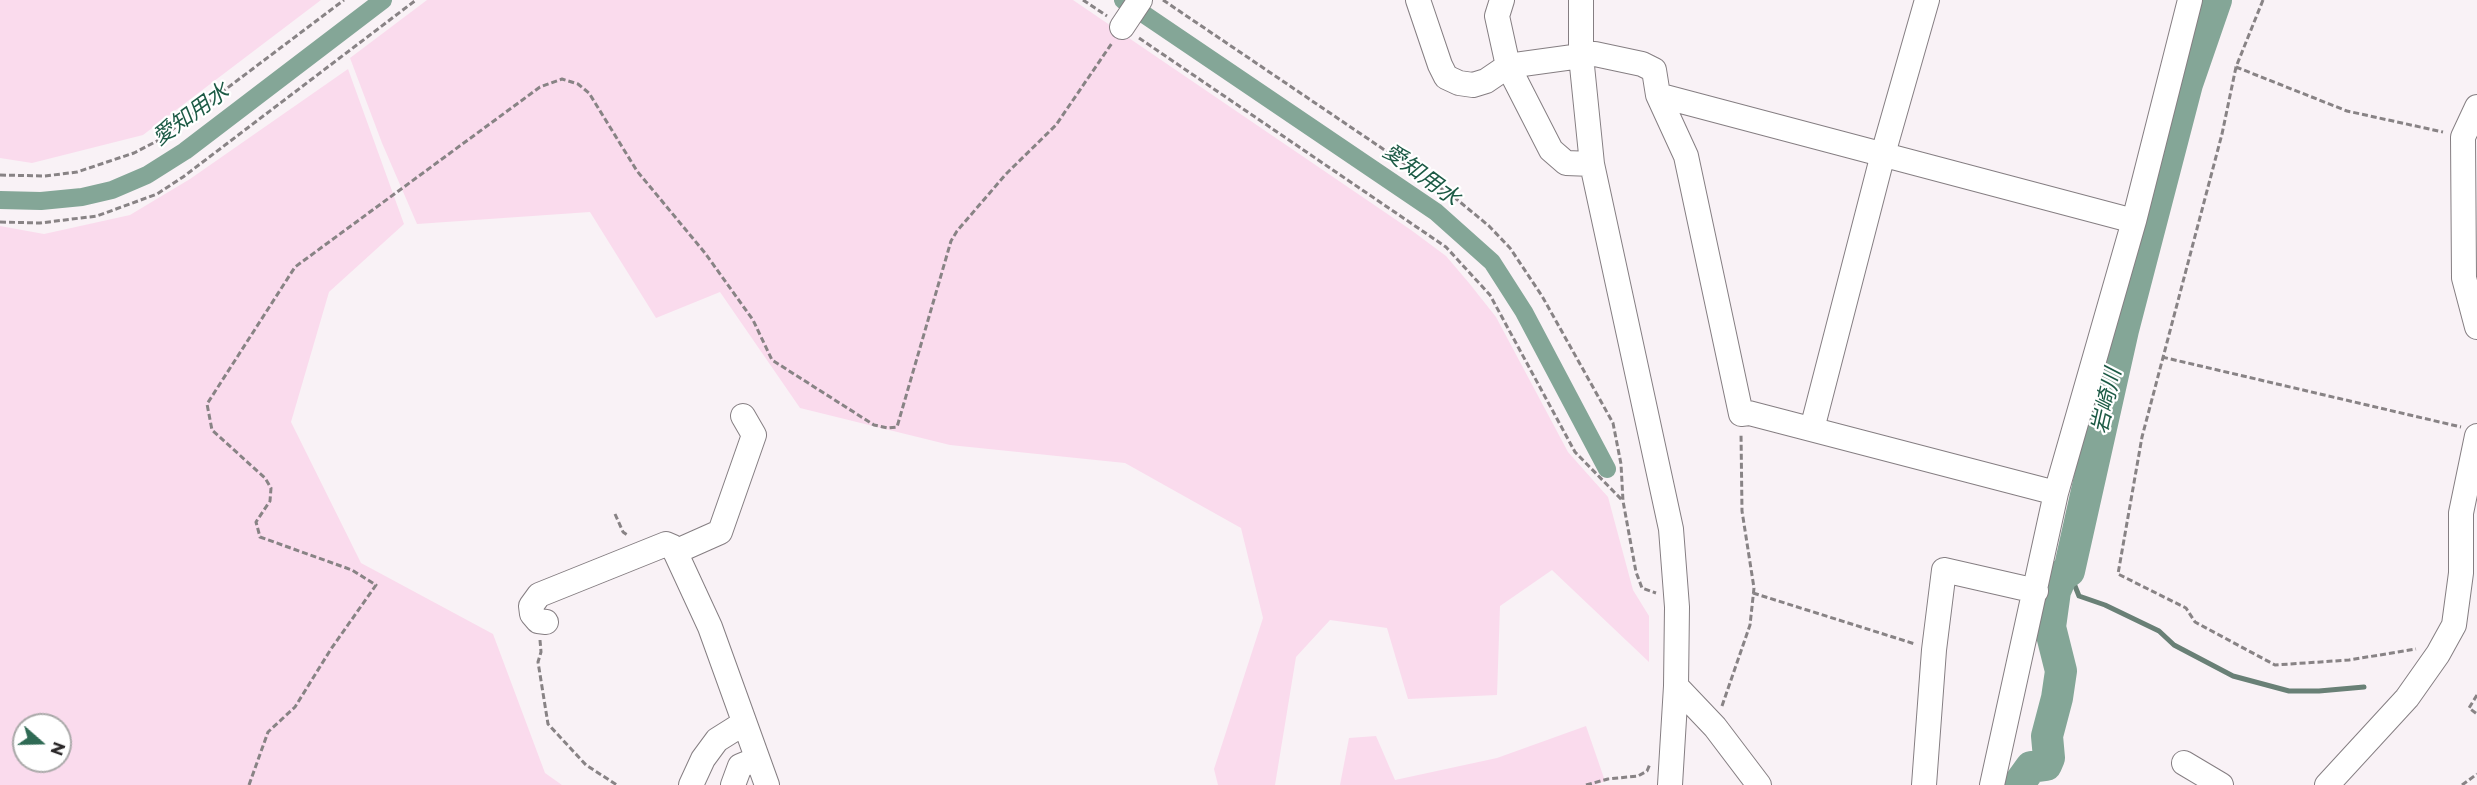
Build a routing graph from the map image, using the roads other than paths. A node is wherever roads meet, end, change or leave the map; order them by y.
1 (1140, 0) edge
2 (1418, 0) edge
3 (1502, 0) edge
4 (1581, 0) edge
5 (1927, 0) edge
6 (2190, 0) edge
7 (1122, 27) road end
8 (1581, 56) junction
9 (1508, 66) junction
10 (1658, 95) junction
11 (2477, 107) edge
12 (1883, 154) junction
13 (1592, 164) junction
14 (2134, 221) junction
15 (2477, 327) edge
16 (743, 416) dead end
17 (1812, 429) junction
18 (2471, 432) edge
19 (2056, 494) junction
20 (674, 549) junction
21 (2036, 591) junction
22 (543, 629) road end
23 (1676, 686) junction
24 (744, 723) junction
25 (757, 759) junction
26 (2184, 763) dead end
27 (691, 785) edge
28 (733, 785) edge
29 (767, 785) edge
30 (1670, 785) edge
31 (1759, 785) edge
32 (1924, 785) edge
33 (1992, 785) edge
34 (2221, 785) edge
35 (2327, 785) edge

1 - 7 street
2 - 9 street
3 - 9 street
4 - 8 street
5 - 12 street
6 - 14 street
8 - 9 street
8 - 10 street
8 - 13 street
9 - 13 street
10 - 12 street
10 - 17 street
11 - 15 street
12 - 14 street
12 - 17 street
13 - 23 street
14 - 19 street
16 - 20 street
17 - 19 street
18 - 35 street
19 - 21 street
20 - 22 street
20 - 24 street
21 - 32 street
21 - 33 street
23 - 30 street
23 - 31 street
24 - 25 street
24 - 27 street
25 - 28 street
25 - 29 street
26 - 34 street

